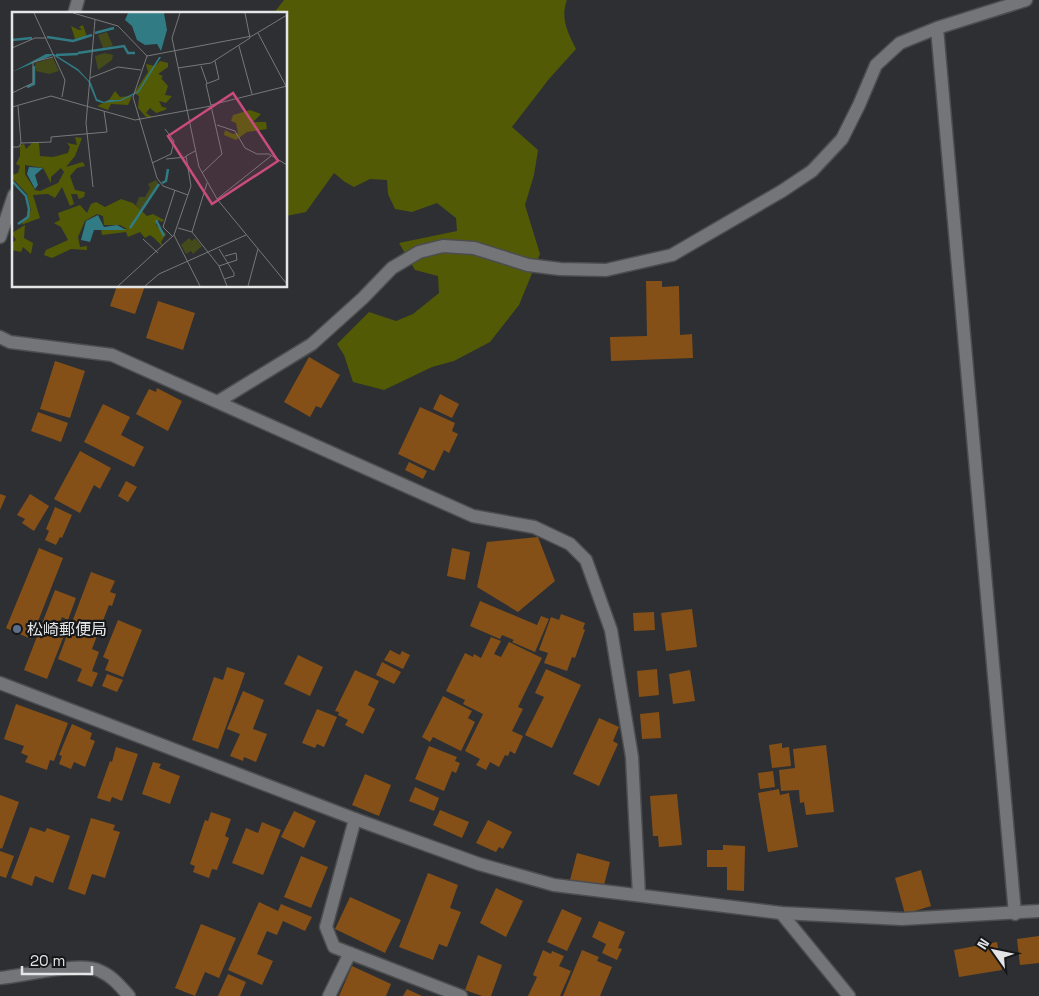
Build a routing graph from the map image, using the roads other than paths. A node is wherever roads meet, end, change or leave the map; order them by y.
1 (1026, 0) edge
2 (936, 28) junction
3 (12, 201) edge
4 (0, 237) edge
5 (0, 337) edge
6 (219, 401) junction
7 (0, 683) edge
8 (355, 818) junction
9 (639, 895) junction
10 (1039, 911) edge
11 (781, 914) junction
12 (1015, 914) junction
13 (350, 953) junction
14 (0, 978) edge
15 (129, 996) edge
16 (329, 996) edge
17 (461, 996) edge
18 (849, 996) edge

1 - 2 street
2 - 6 street
2 - 12 street
3 - 4 street
5 - 6 street
6 - 9 street
7 - 8 street
8 - 9 street
8 - 13 street
9 - 11 street
10 - 12 street
11 - 12 street
11 - 18 street
13 - 16 street
13 - 17 street
14 - 15 street

